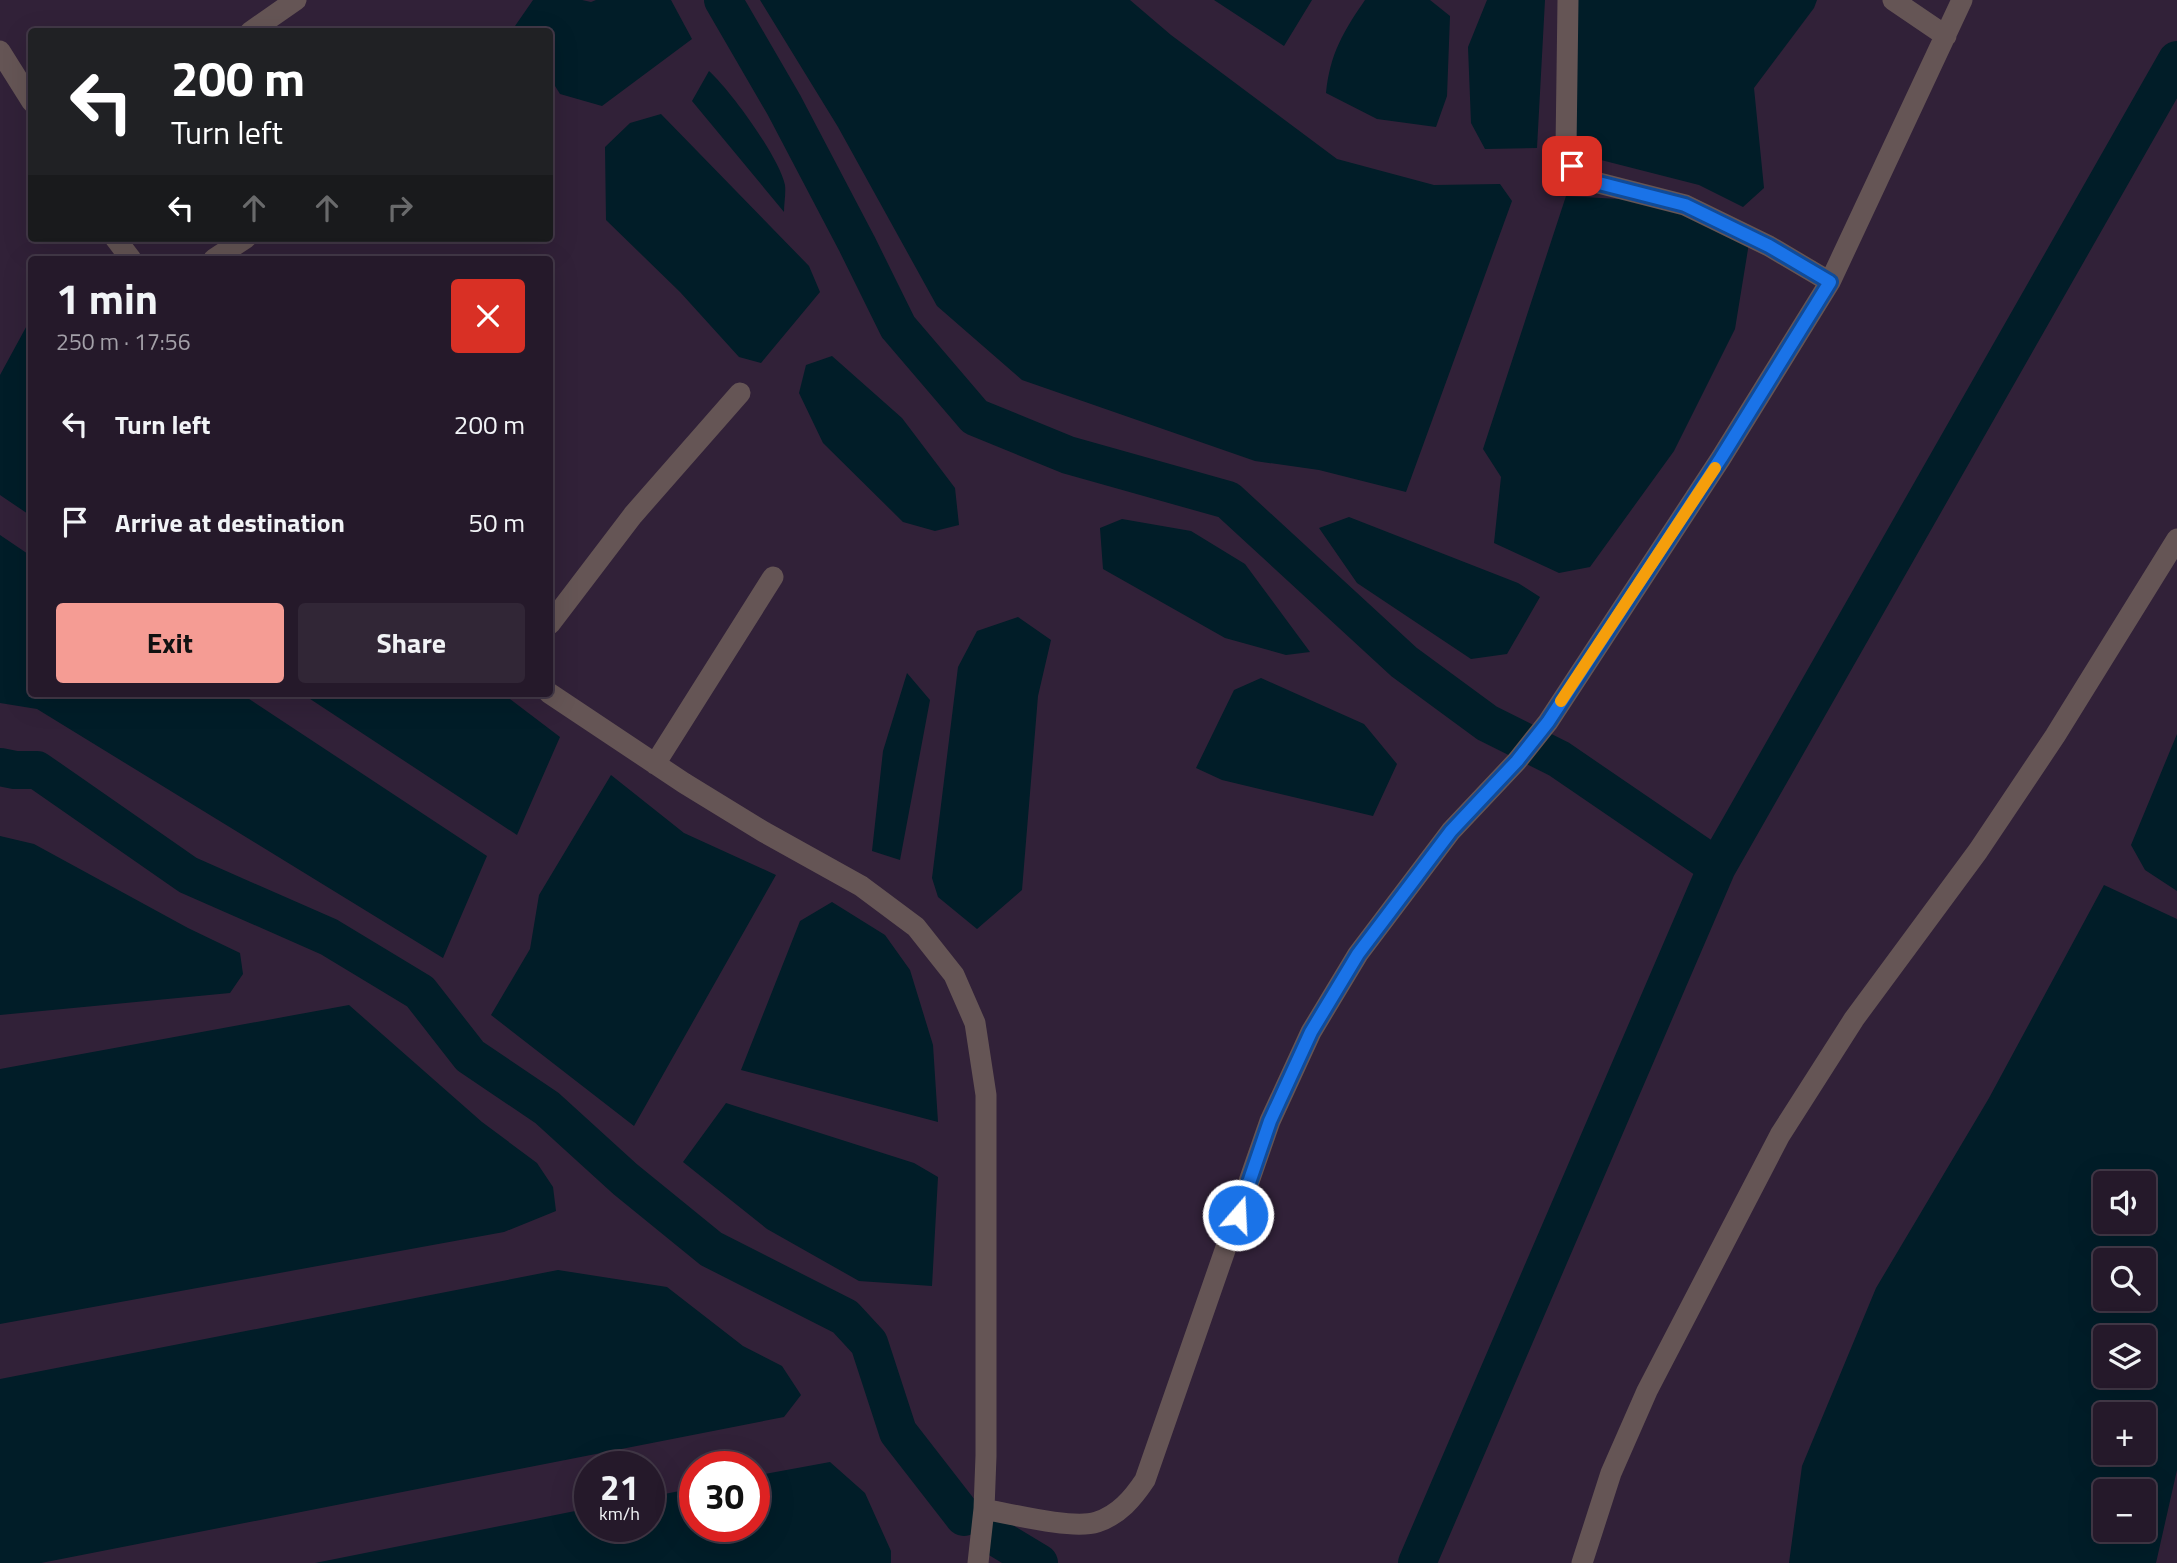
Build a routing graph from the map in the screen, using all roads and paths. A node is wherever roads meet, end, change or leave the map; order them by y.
1 (296, 0) edge
2 (1568, 0) edge
3 (1893, 0) edge
4 (1962, 0) edge
5 (256, 28) edge
6 (1946, 36) junction
7 (0, 51) edge
8 (28, 96) edge
9 (118, 242) edge
10 (240, 242) edge
11 (129, 256) edge
12 (219, 256) edge
13 (1830, 282) junction
14 (740, 393) dead end
15 (2177, 539) edge
16 (773, 577) dead end
17 (553, 620) edge
18 (553, 695) edge
19 (655, 764) junction
20 (984, 1509) junction
21 (978, 1563) edge
22 (1582, 1563) edge

1 - 5 street
2 - 13 street
3 - 6 street
4 - 6 street
6 - 13 street
7 - 8 street
9 - 11 street
10 - 12 street
13 - 20 street
14 - 17 street
15 - 22 street
16 - 19 street
18 - 19 street
19 - 20 street
20 - 21 street

